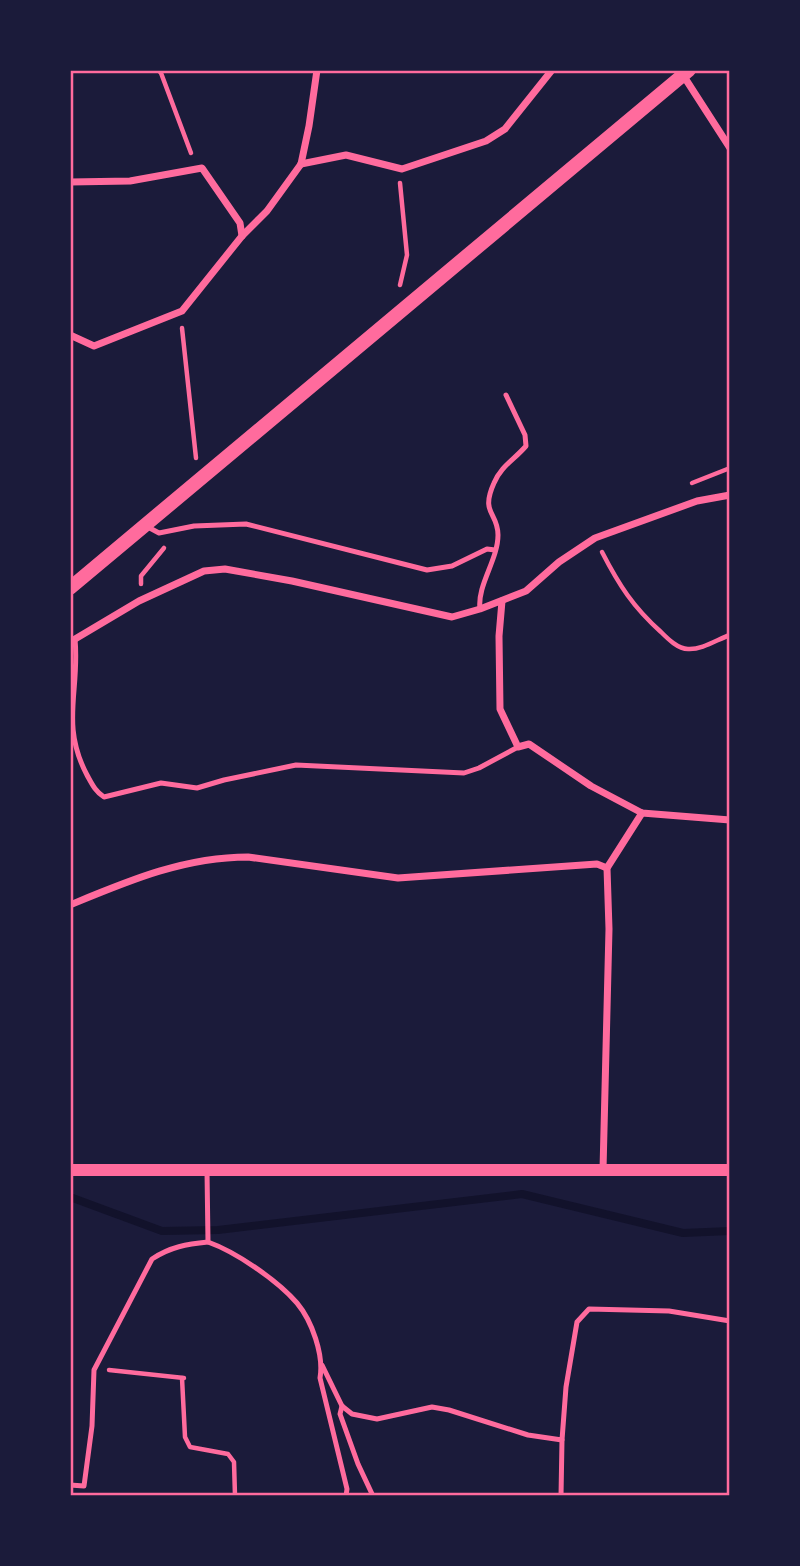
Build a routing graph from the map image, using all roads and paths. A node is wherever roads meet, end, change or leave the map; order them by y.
1 (158, 70) edge
2 (317, 70) edge
3 (552, 70) edge
4 (684, 72) edge
5 (730, 148) edge
6 (301, 164) junction
7 (398, 168) junction
8 (198, 169) junction
9 (70, 182) edge
10 (242, 236) junction
11 (404, 309) junction
12 (175, 314) junction
13 (70, 335) edge
14 (506, 395) dead end
15 (730, 468) edge
16 (201, 478) junction
17 (680, 488) dead end
18 (730, 495) edge
19 (145, 525) junction
20 (181, 529) junction
21 (595, 538) junction
22 (495, 550) junction
23 (70, 588) edge
24 (139, 601) junction
25 (502, 601) junction
26 (480, 609) junction
27 (730, 635) edge
28 (73, 641) edge
29 (518, 747) junction
30 (642, 813) junction
31 (730, 820) edge
32 (607, 868) junction
33 (70, 905) edge
34 (70, 1170) edge
35 (207, 1170) junction
36 (603, 1170) junction
37 (730, 1170) edge
38 (208, 1242) junction
39 (730, 1321) edge
40 (323, 1365) junction
41 (94, 1370) junction
42 (342, 1406) junction
43 (562, 1440) junction
44 (70, 1485) edge
45 (235, 1496) edge
46 (346, 1496) edge
47 (373, 1496) edge
48 (561, 1496) edge

1 - 8 path
2 - 6 street
3 - 7 street
4 - 5 street
4 - 11 main road
6 - 7 street
6 - 10 street
7 - 11 path
8 - 9 street
8 - 10 street
10 - 12 street
11 - 16 main road
12 - 13 street
12 - 16 path
14 - 22 lane
15 - 17 path
16 - 19 main road
18 - 21 street
19 - 20 lane
19 - 23 main road
20 - 22 lane
20 - 24 path
21 - 25 street
21 - 27 path
22 - 26 lane
24 - 26 street
24 - 28 street
25 - 26 street
25 - 29 street
28 - 29 lane
29 - 30 street
30 - 31 street
30 - 32 street
32 - 33 street
32 - 36 street
34 - 35 street
35 - 36 street
35 - 38 lane
36 - 37 street
38 - 40 lane
38 - 41 lane
39 - 43 lane
40 - 42 lane
40 - 46 lane
41 - 44 lane
41 - 45 path
42 - 43 lane
42 - 47 lane
43 - 48 lane

